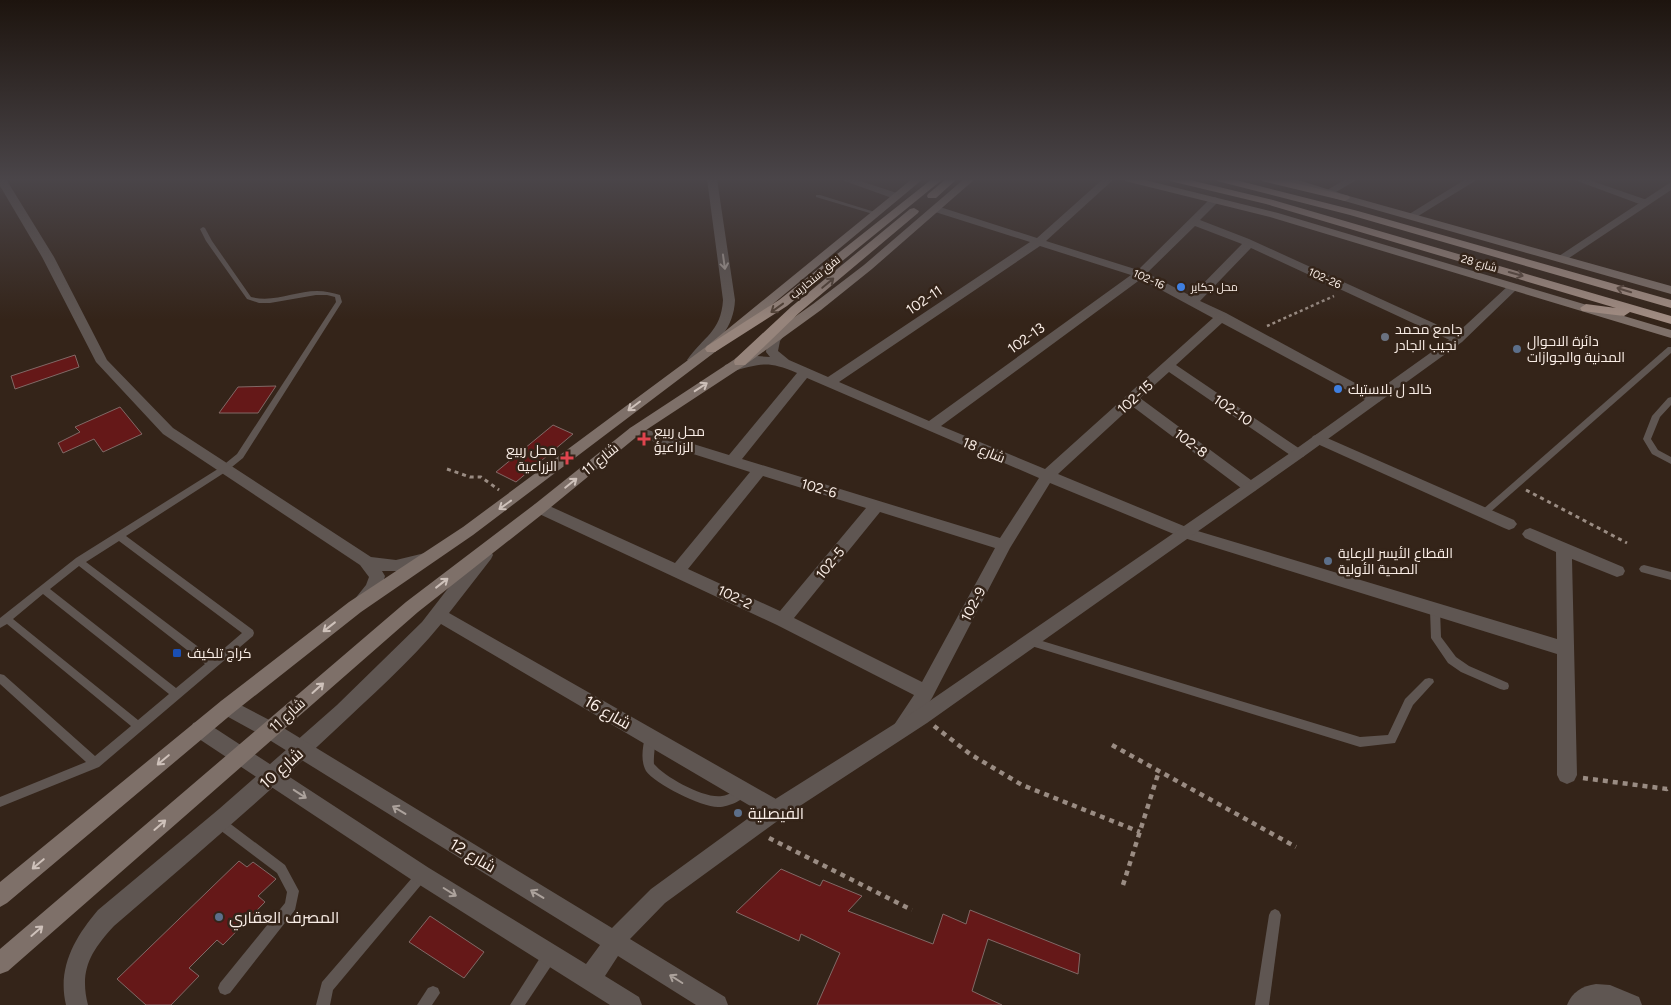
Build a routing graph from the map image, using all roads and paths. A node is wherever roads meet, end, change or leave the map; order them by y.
1 (29, 226) edge
2 (719, 226) edge
3 (859, 226) edge
4 (879, 226) edge
5 (896, 226) edge
6 (916, 226) edge
7 (988, 226) edge
8 (1056, 226) edge
9 (1187, 226) edge
10 (1205, 226) edge
11 (1304, 226) edge
12 (1351, 226) edge
13 (1399, 226) edge
14 (1447, 226) edge
15 (1611, 226) edge
16 (203, 230) dead end
17 (1038, 242) junction
18 (1249, 243) junction
19 (1562, 258) junction
20 (1140, 274) junction
21 (1512, 287) junction
22 (1348, 289) junction
23 (1671, 290) edge
24 (1193, 301) junction
25 (1671, 304) edge
26 (1586, 308) junction
27 (1222, 316) junction
28 (1669, 319) edge
29 (780, 333) junction
30 (1253, 333) junction
31 (1671, 334) edge
32 (1458, 339) junction
33 (711, 349) junction
34 (1671, 349) edge
35 (784, 363) junction
36 (735, 365) junction
37 (1169, 366) junction
38 (685, 368) junction
39 (805, 372) junction
40 (828, 383) junction
41 (1132, 399) junction
42 (1374, 399) junction
43 (1671, 400) edge
44 (930, 427) junction
45 (635, 431) junction
46 (1318, 439) junction
47 (1298, 454) junction
48 (732, 461) junction
49 (1671, 461) edge
50 (224, 469) junction
51 (447, 469) dead end
52 (759, 470) junction
53 (1047, 476) junction
54 (1516, 485) junction
55 (1250, 487) junction
56 (511, 500) junction
57 (877, 505) junction
58 (540, 508) junction
59 (1484, 513) junction
60 (1509, 524) dead end
61 (508, 533) junction
62 (1186, 533) junction
63 (1530, 534) dead end
64 (119, 536) junction
65 (1627, 544) dead end
66 (1004, 545) junction
67 (1564, 548) junction
68 (433, 555) junction
69 (79, 561) junction
70 (366, 561) junction
71 (1644, 569) dead end
72 (678, 571) junction
73 (1617, 571) dead end
74 (1671, 576) edge
75 (43, 589) junction
76 (355, 607) junction
77 (1435, 610) junction
78 (439, 615) junction
79 (783, 620) junction
80 (3, 622) edge
81 (1029, 641) junction
82 (1565, 650) junction
83 (212, 663) junction
84 (0, 678) edge
85 (1429, 682) dead end
86 (1504, 686) dead end
87 (926, 693) junction
88 (176, 694) junction
89 (227, 707) junction
90 (921, 717) junction
91 (138, 726) junction
92 (200, 729) junction
93 (270, 730) junction
94 (899, 731) junction
95 (650, 736) junction
96 (1112, 745) dead end
97 (301, 750) junction
98 (242, 754) junction
99 (95, 763) junction
100 (1159, 771) junction
101 (1567, 775) joint
102 (273, 776) junction
103 (1671, 786) edge
104 (744, 791) junction
105 (0, 802) edge
106 (776, 810) junction
107 (220, 823) junction
108 (750, 828) junction
109 (1140, 832) junction
110 (1296, 848) dead end
111 (422, 875) junction
112 (1123, 885) dead end
113 (0, 896) edge
114 (912, 910) dead end
115 (1275, 915) dead end
116 (614, 941) junction
117 (550, 955) junction
118 (0, 963) edge
119 (589, 979) junction
120 (225, 988) dead end
121 (433, 993) dead end
122 (1627, 1003) edge
123 (77, 1005) edge
124 (323, 1005) edge
125 (424, 1005) edge
126 (517, 1005) edge
127 (630, 1005) edge
128 (717, 1005) edge
129 (1262, 1005) edge
130 (1578, 1005) edge

1 - 50 street
2 -> 38 street, شارع 11
3 - 33 main road, شارع 11
4 -> 33 main road, نفق سنحاريب
36 -> 5 main road, نفق سنحاريب
6 - 29 main road, شارع 11
7 - 17 street, 102-16
8 - 17 street, 102-11
9 - 20 street, 102-13
10 - 18 street, 102-26
11 - 21 main road
12 -> 28 highway, شارع 28
25 -> 13 highway, شارع 28
14 - 19 main road
15 - 19 street
16 - 50 lane
17 - 20 street, 102-16
17 - 40 street, 102-11
18 - 22 street, 102-26
18 - 24 street
19 - 23 main road
20 - 24 street, 102-16
20 - 44 street, 102-13
21 - 26 main road
21 - 32 street
22 - 30 path
22 - 32 street, 102-26
24 - 27 street, 102-16
26 - 28 highway
26 - 31 main road
27 - 30 street, 102-16
27 - 37 street, 102-15
29 - 35 street
29 - 36 main road, شارع 11
30 - 42 street, 102-16
32 - 42 street
33 - 38 main road, شارع 11
34 - 54 lane
35 - 36 street, شارع 18
35 - 39 street, شارع 18
45 -> 36 main road, شارع 11
37 - 41 street, 102-15
37 - 47 street, 102-10
38 -> 56 main road, شارع 11
39 - 40 street, شارع 18
39 - 48 street
40 - 44 street, شارع 18
41 - 53 street, 102-15
41 - 55 street, 102-8
42 - 46 street
43 - 49 lane
44 - 53 street, شارع 18
45 - 48 street, 102-6
58 -> 45 main road, شارع 11
46 - 47 street
46 - 59 street
47 - 55 street
48 - 52 street, 102-6
50 - 64 lane
50 - 70 street
51 - 56 path
52 - 57 street, 102-6
52 - 72 street
53 - 62 street, شارع 18
53 - 66 street, 102-9
54 - 59 lane
54 - 65 path
55 - 62 street
56 -> 68 main road, شارع 11
57 - 66 street, 102-6
57 - 79 street, 102-5
58 - 61 main road, شارع 11
58 - 72 street, 102-2
59 - 60 street
61 - 78 street, شارع 10
93 -> 61 main road, شارع 11
62 - 77 street, شارع 18
62 - 81 street
63 - 67 street
64 - 69 lane
64 - 83 lane
66 - 87 street, 102-9
67 - 73 street
67 - 82 street
68 - 70 street
68 - 76 main road, شارع 11
69 - 75 lane
69 - 83 lane
70 - 76 street
71 - 74 lane
72 - 79 street, 102-2
75 - 80 lane
75 - 88 lane
76 -> 89 main road, شارع 11
77 - 82 street, شارع 18
77 - 86 lane
78 - 95 street, شارع 16
78 - 97 street, شارع 10
79 - 87 street, 102-2
80 - 91 lane
81 - 85 lane
81 - 90 street
82 - 101 street
83 - 88 lane
84 - 99 lane
87 - 94 street, 102-9
88 - 91 lane
89 - 92 main road, شارع 11
89 - 93 street, شارع 12
90 - 94 street
90 - 109 path
91 - 99 lane
92 - 98 street
92 -> 113 main road, شارع 11
93 - 97 street, شارع 12
93 - 98 main road, شارع 11
94 - 106 street
95 - 104 street, شارع 16
95 - 104 lane
96 - 100 path
97 - 102 street, شارع 10
116 -> 97 street, شارع 12
98 - 102 street
118 -> 98 main road, شارع 11
99 - 105 lane
100 - 109 path
100 - 110 path
101 - 103 path
102 - 107 street, شارع 10
102 -> 111 street
104 - 106 street, شارع 16
106 - 108 street
107 - 120 lane
107 - 123 street, شارع 10
108 - 114 path
108 - 116 street
109 - 112 path
111 -> 117 street
111 - 124 lane
115 - 129 lane
116 - 119 street
128 -> 116 street, شارع 12
117 - 119 street
117 - 126 lane
119 - 127 street
121 - 125 lane
122 - 130 street

